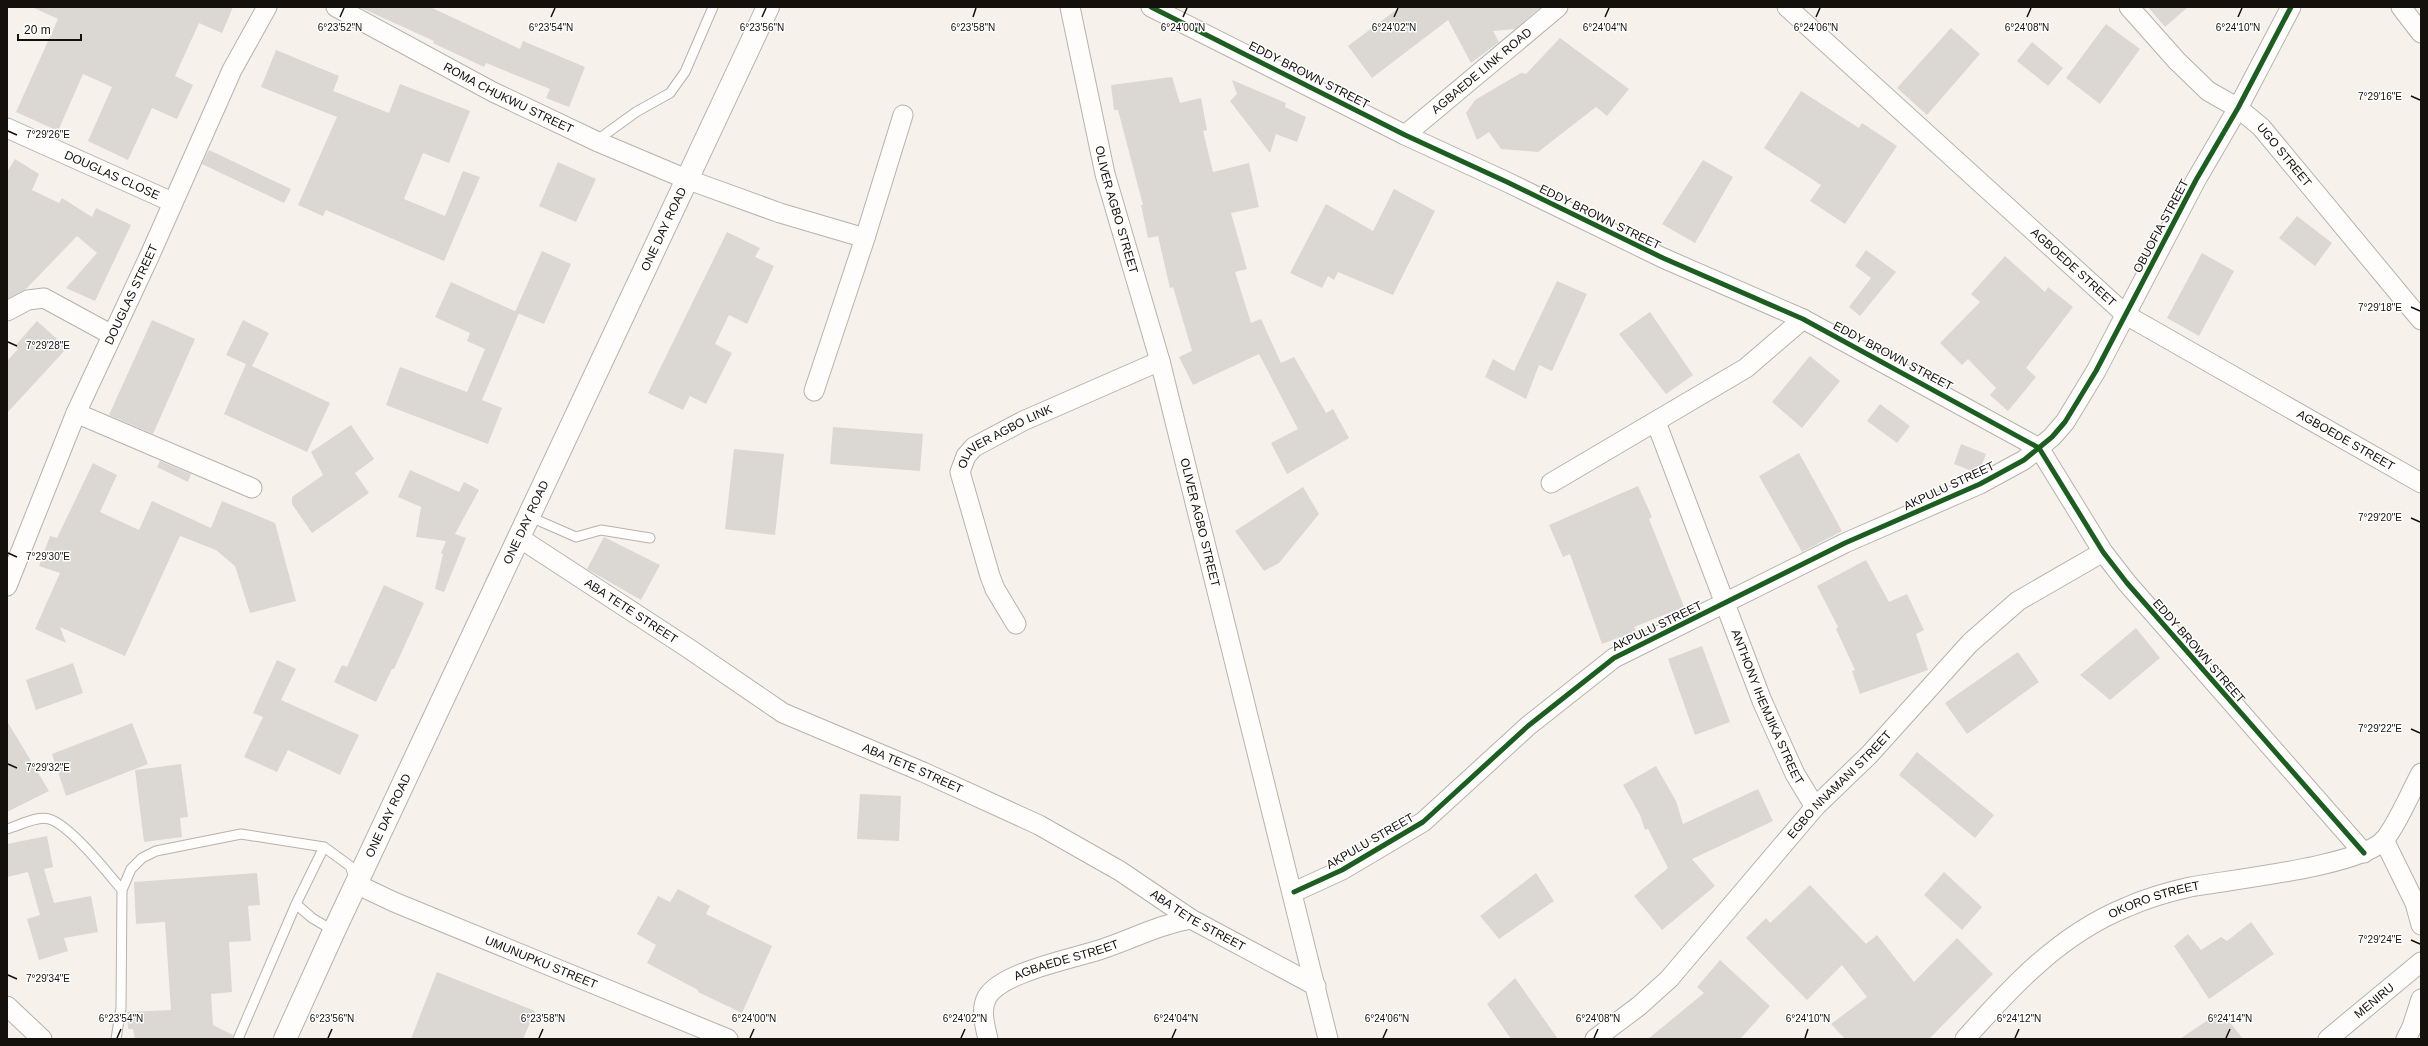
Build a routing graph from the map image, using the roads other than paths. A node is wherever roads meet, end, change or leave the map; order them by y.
1 (267, 7) edge
2 (336, 7) edge
3 (713, 7) edge
4 (768, 7) edge
5 (1070, 7) edge
6 (1151, 7) edge
7 (1558, 7) edge
8 (1787, 7) edge
9 (2129, 7) edge
10 (2291, 7) edge
11 (2401, 7) edge
12 (2421, 33) edge
13 (2238, 108) junction
14 (903, 115) dead end
15 (7, 128) edge
16 (1405, 135) junction
17 (596, 141) junction
18 (686, 179) junction
19 (172, 202) junction
20 (865, 238) junction
21 (7, 311) edge
22 (2126, 315) junction
23 (1803, 319) junction
24 (2421, 320) edge
25 (112, 335) junction
26 (1160, 361) junction
27 (814, 391) dead end
28 (76, 414) junction
29 (1656, 422) junction
30 (2039, 448) junction
31 (1551, 483) dead end
32 (2421, 483) edge
33 (252, 488) dead end
34 (528, 516) junction
35 (518, 537) junction
36 (650, 538) dead end
37 (2103, 552) junction
38 (7, 586) edge
39 (1725, 604) junction
40 (1016, 624) dead end
41 (2421, 773) edge
42 (1815, 807) junction
43 (7, 829) edge
44 (2384, 840) junction
45 (324, 847) junction
46 (2364, 853) junction
47 (356, 884) junction
48 (122, 890) junction
49 (1294, 892) junction
50 (296, 904) junction
51 (1191, 919) junction
52 (2421, 925) edge
53 (334, 931) junction
54 (2421, 962) edge
55 (1316, 986) junction
56 (2421, 999) edge
57 (7, 1006) edge
58 (42, 1039) edge
59 (116, 1039) edge
60 (238, 1039) edge
61 (285, 1039) edge
62 (728, 1039) edge
63 (988, 1039) edge
64 (1328, 1039) edge
65 (1595, 1039) edge
66 (1965, 1039) edge
67 (2328, 1039) edge
68 (2406, 1039) edge

1 - 19 street, DOUGLAS STREET
2 - 17 street, ROMA CHUKWU STREET
3 - 17 lane
4 - 18 main road, ONE DAY ROAD
5 - 26 street, OLIVER AGBO STREET
6 - 16 street, EDDY BROWN STREET
7 - 16 street, AGBAEDE LINK ROAD
8 - 22 street, AGBOEDE STREET
9 - 13 street, UGO STREET
10 - 13 street, OBUOFIA STREET
11 - 12 street
13 - 22 street, OBUOFIA STREET
13 - 24 street, UGO STREET
14 - 20 street
15 - 19 street, DOUGLAS CLOSE
16 - 23 street, EDDY BROWN STREET
17 - 18 street, ROMA CHUKWU STREET
18 - 20 street, ROMA CHUKWU STREET
18 - 34 main road, ONE DAY ROAD
19 - 25 street, DOUGLAS STREET
20 - 27 street
21 - 25 street
22 - 30 street, OBUOFIA STREET
22 - 32 street, AGBOEDE STREET
23 - 29 street
23 - 30 street, EDDY BROWN STREET
25 - 28 street, DOUGLAS STREET
26 - 40 street, OLIVER AGBO LINK
26 - 49 street, OLIVER AGBO STREET
28 - 33 street
28 - 38 street, DOUGLAS STREET
29 - 31 street
29 - 39 street, ANTHONY IHEMJIKA STREET
30 - 37 street, EDDY BROWN STREET
30 - 39 street, AKPULU STREET
34 - 35 main road, ONE DAY ROAD
34 - 36 lane
35 - 47 main road, ONE DAY ROAD
35 - 51 street, ABA TETE STREET
37 - 42 street, EGBO NNAMANI STREET
37 - 46 street, EDDY BROWN STREET
39 - 42 street, ANTHONY IHEMJIKA STREET
39 - 49 street, AKPULU STREET
41 - 44 street
42 - 65 street, EGBO NNAMANI STREET
43 - 48 lane
44 - 46 street, OKORO STREET
44 - 52 street
45 - 47 lane
45 - 48 lane
45 - 50 lane
46 - 66 street, OKORO STREET
47 - 53 main road, ONE DAY ROAD
47 - 62 street, UMUNUPKU STREET
48 - 59 lane
49 - 55 street, OLIVER AGBO STREET
50 - 53 lane
50 - 60 lane
51 - 55 street, ABA TETE STREET
51 - 63 street, AGBAEDE STREET
53 - 61 main road, ONE DAY ROAD
54 - 67 street, MENIRU
55 - 64 street, OLIVER AGBO STREET
56 - 68 street
57 - 58 street

